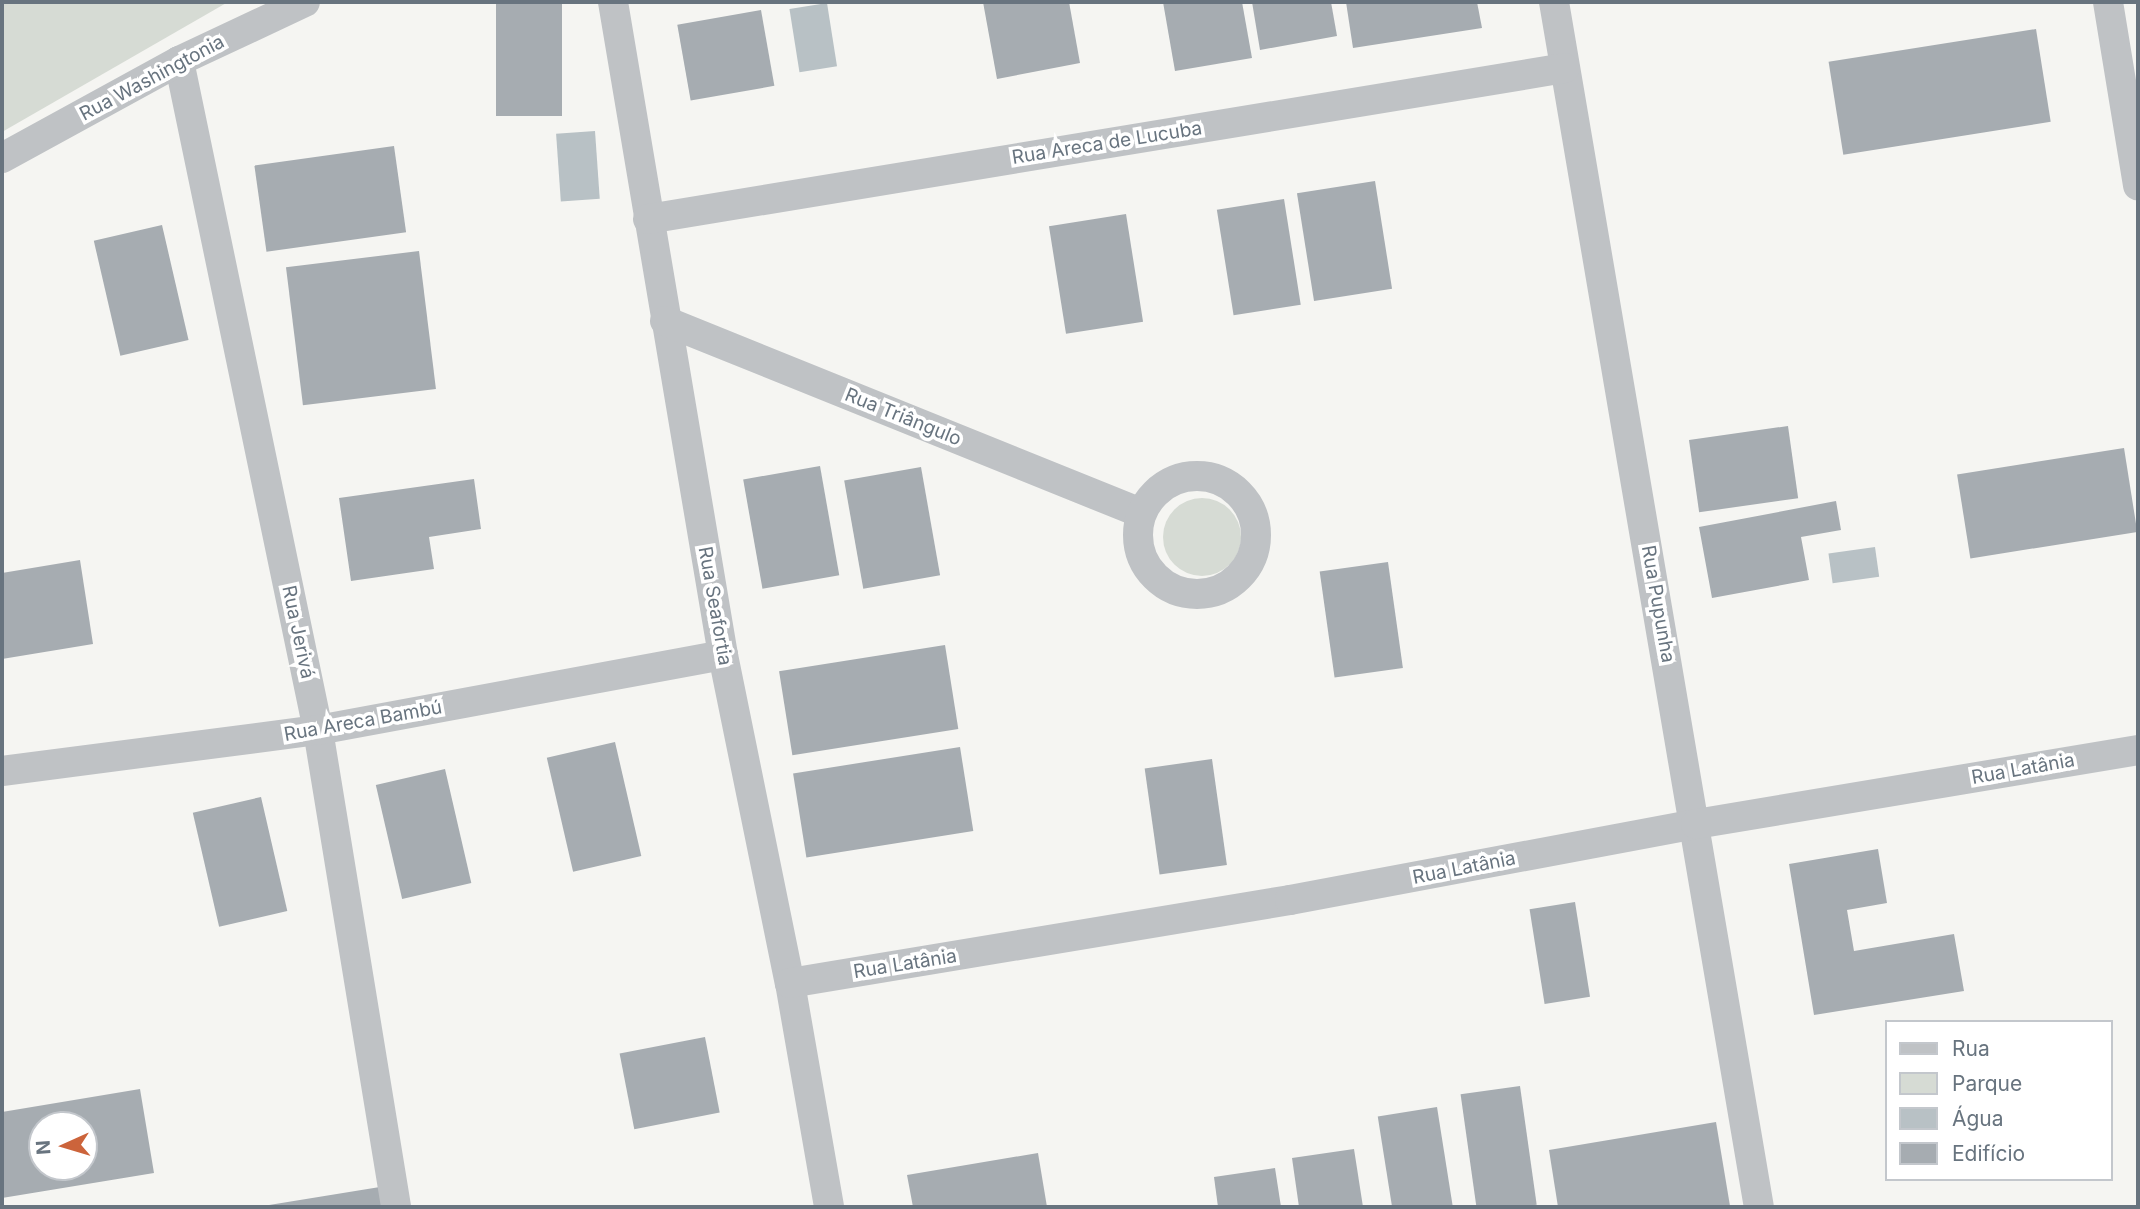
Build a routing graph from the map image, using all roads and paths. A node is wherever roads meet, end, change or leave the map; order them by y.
1 (305, 2) edge
2 (613, 2) edge
3 (1553, 2) edge
4 (2108, 2) edge
5 (179, 61) junction
6 (1565, 68) junction
7 (2, 158) edge
8 (2138, 186) edge
9 (648, 219) junction
10 (665, 321) junction
11 (1142, 513) junction
12 (723, 655) junction
13 (318, 730) junction
14 (2138, 750) edge
15 (2, 771) edge
16 (1696, 824) junction
17 (790, 983) junction
18 (396, 1207) edge
19 (829, 1207) edge
20 (1759, 1207) edge

1 - 5 street, Rua Washingtonia
2 - 9 street, Rua Seafortia
3 - 6 street, Rua Pupunha
4 - 8 street
5 - 7 street, Rua Washingtonia
5 - 13 street, Rua Jerivá
6 - 9 street, Rua Areca de Lucuba
6 - 16 street, Rua Pupunha
9 - 10 street, Rua Seafortia
10 - 11 street, Rua Triângulo
10 - 12 street, Rua Seafortia
11 - 11 street
12 - 13 street, Rua Areca Bambú
12 - 17 street, Rua Seafortia
13 - 15 street, Rua Areca Bambú
13 - 18 street, Rua Jerivá
14 - 16 street, Rua Latânia
16 - 17 street, Rua Latânia
16 - 20 street, Rua Pupunha
17 - 19 street, Rua Seafortia

